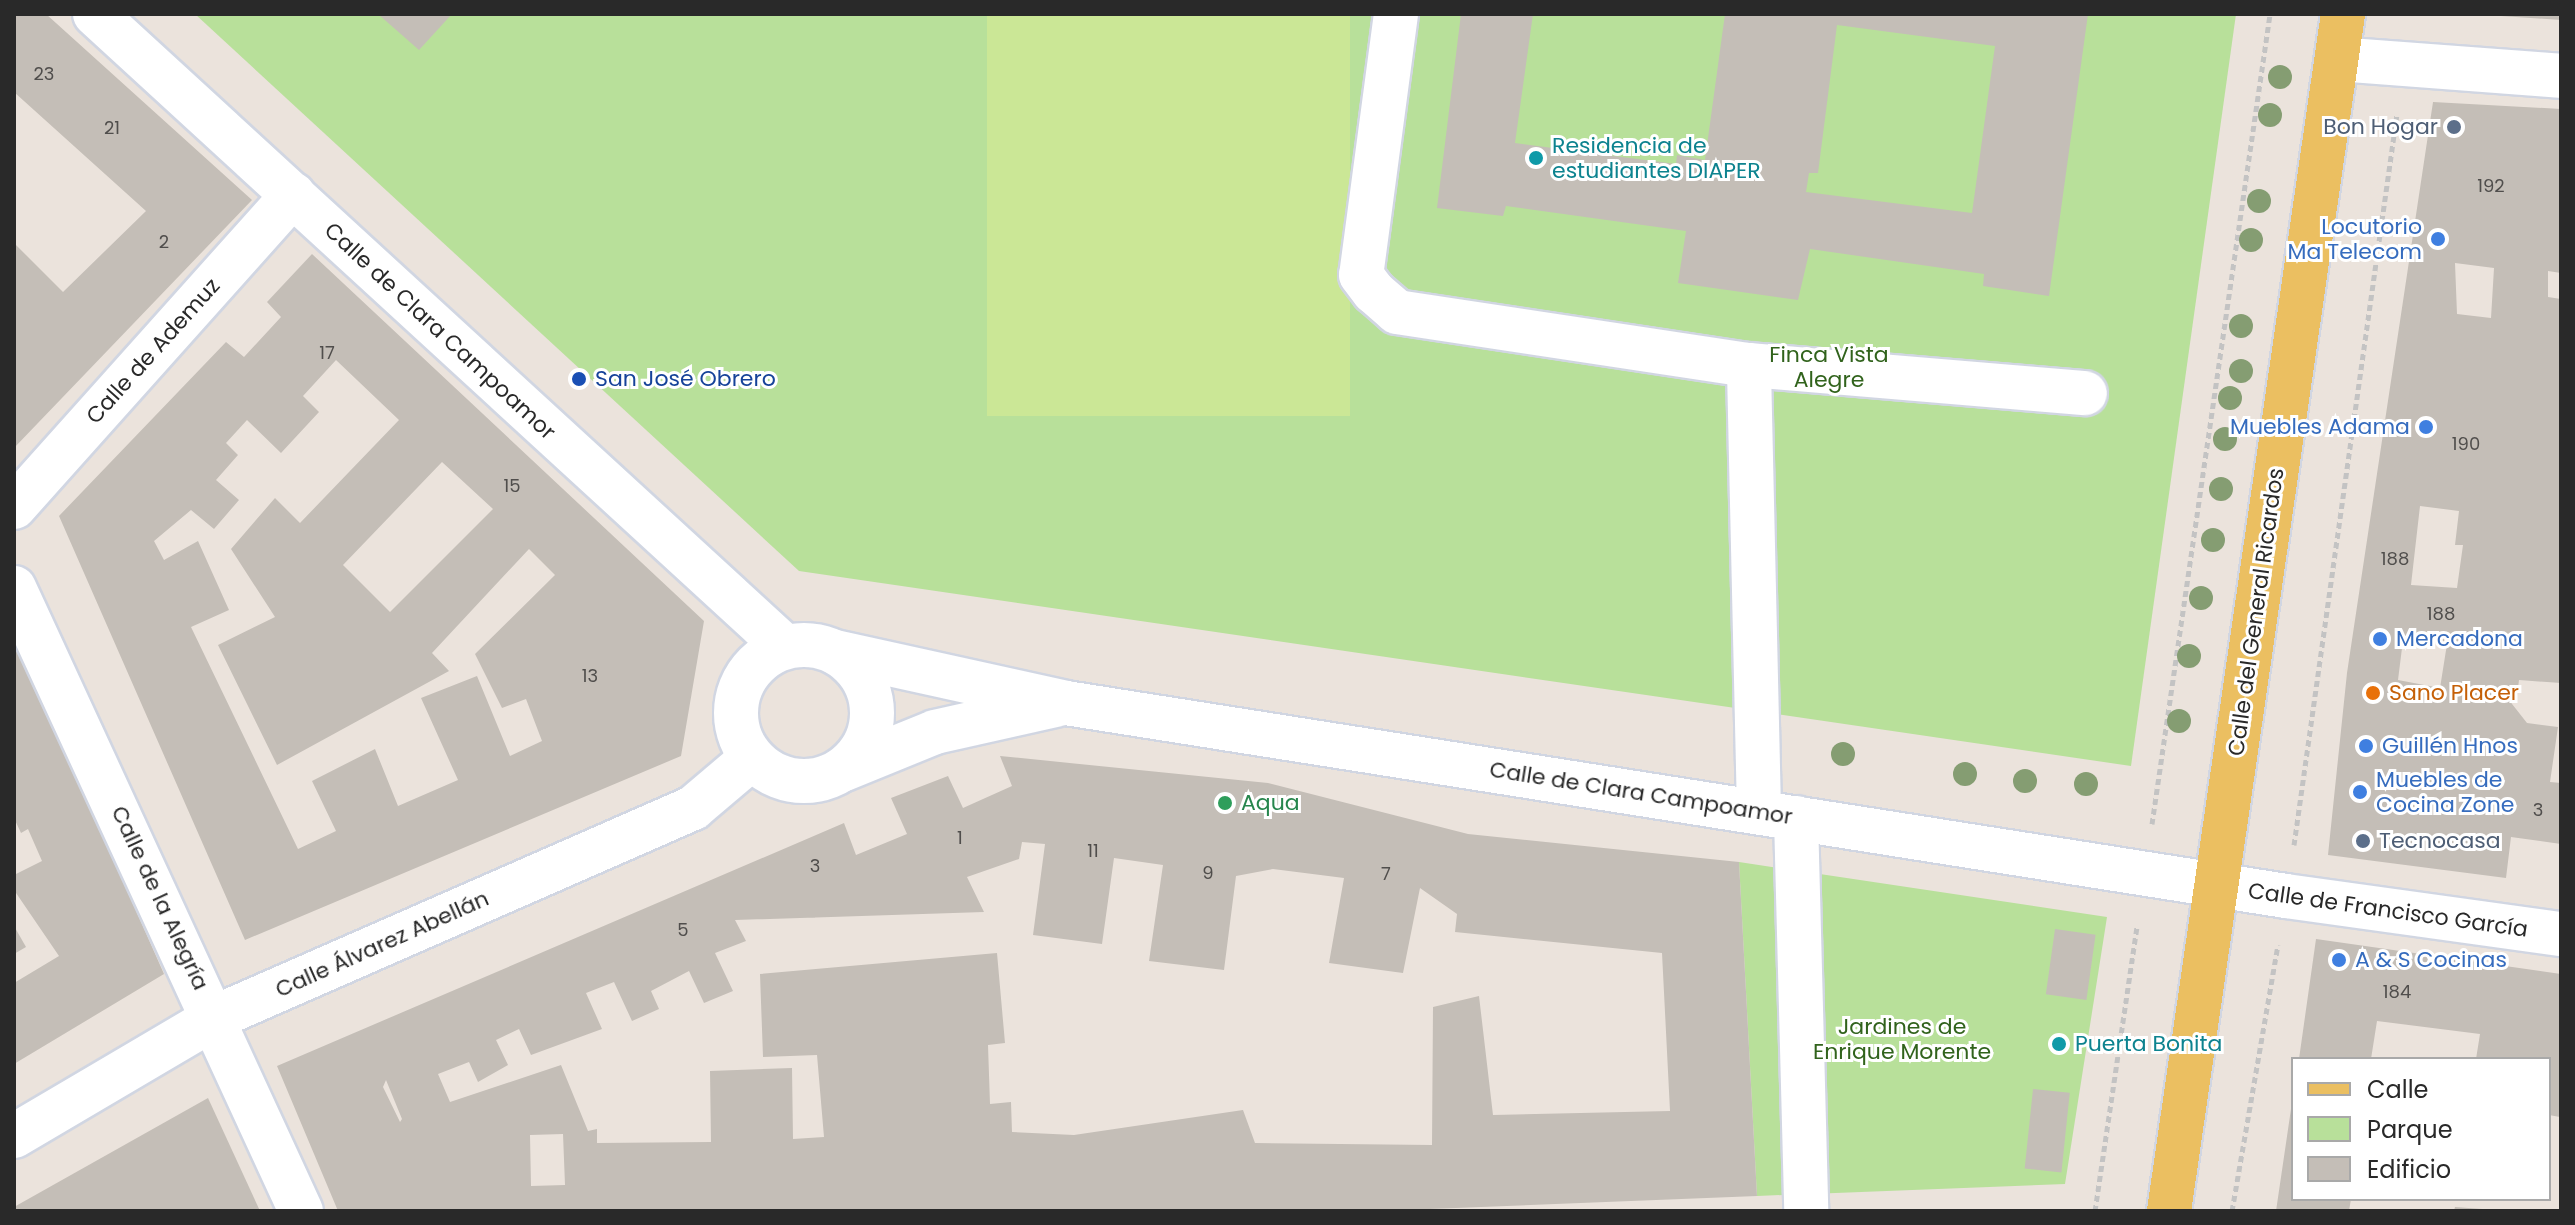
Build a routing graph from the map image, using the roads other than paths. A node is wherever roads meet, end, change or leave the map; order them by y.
1 (95, 14) edge
2 (1396, 14) edge
3 (2343, 14) edge
4 (2337, 59) junction
5 (2561, 76) edge
6 (293, 195) junction
7 (1749, 365) junction
8 (2085, 393) dead end
9 (14, 507) edge
10 (14, 588) edge
11 (785, 647) junction
12 (835, 652) junction
13 (1066, 703) junction
14 (752, 758) junction
15 (844, 769) junction
16 (1778, 815) junction
17 (2216, 885) junction
18 (2561, 934) edge
19 (216, 1017) junction
20 (14, 1136) edge
21 (301, 1211) edge
22 (1806, 1211) edge
23 (2169, 1211) edge

1 - 6 street, Calle de Clara Campoamor
2 - 7 street
3 - 4 main road, Calle del General Ricardos
4 - 5 street
4 - 17 main road, Calle del General Ricardos
6 - 9 street, Calle de Ademuz
6 - 11 street, Calle de Clara Campoamor
7 - 8 street
7 - 16 street
10 - 19 street, Calle de la Alegría
11 - 12 street
11 - 14 street
12 - 13 street, Calle de Clara Campoamor
12 - 15 street
13 - 15 street, Calle de Clara Campoamor
13 - 16 street, Calle de Clara Campoamor
14 - 15 street
14 - 19 street, Calle Álvarez Abellán
16 - 17 street, Calle de Clara Campoamor
16 - 22 street
17 - 18 street, Calle de Francisco García
17 - 23 main road, Calle del General Ricardos
19 - 20 street, Calle Álvarez Abellán
19 - 21 street, Calle de la Alegría

